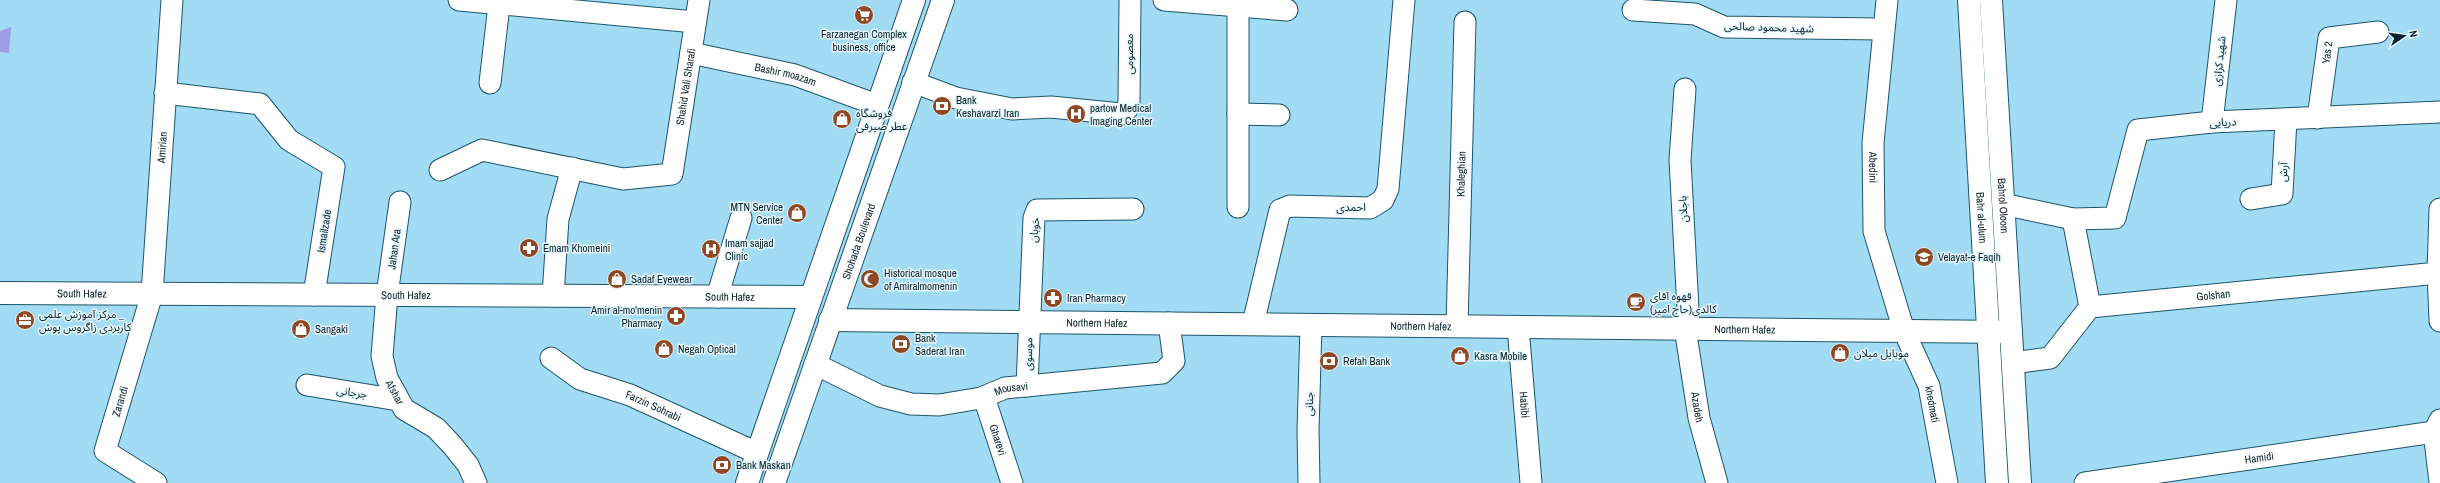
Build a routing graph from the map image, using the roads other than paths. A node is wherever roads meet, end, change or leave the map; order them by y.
1 (172, 0) edge
2 (459, 0) edge
3 (699, 0) edge
4 (914, 0) edge
5 (943, 0) edge
6 (1130, 0) edge
7 (1164, 0) edge
8 (1404, 0) edge
9 (1886, 0) edge
10 (1969, 0) edge
11 (1990, 0) edge
12 (2226, 0) edge
13 (499, 5) junction
14 (1238, 7) junction
15 (1287, 10) dead end
16 (1633, 10) dead end
17 (695, 22) junction
18 (1465, 22) dead end
19 (1883, 29) junction
20 (2378, 32) dead end
21 (690, 53) junction
22 (913, 82) junction
23 (490, 83) dead end
24 (1685, 89) dead end
25 (165, 93) junction
26 (877, 105) junction
27 (2440, 112) edge
28 (1238, 114) junction
29 (1279, 115) dead end
30 (2318, 118) junction
31 (2286, 119) junction
32 (2212, 122) junction
33 (572, 168) junction
34 (440, 170) dead end
35 (2251, 199) dead end
36 (400, 202) dead end
37 (2003, 204) junction
38 (1238, 207) dead end
39 (1133, 209) dead end
40 (2440, 209) edge
41 (741, 218) dead end
42 (2073, 219) junction
43 (2438, 273) junction
44 (0, 294) edge
45 (152, 294) junction
46 (314, 295) junction
47 (387, 295) junction
48 (553, 296) junction
49 (717, 297) junction
50 (811, 297) junction
51 (2090, 307) junction
52 (830, 320) junction
53 (2440, 321) edge
54 (1029, 322) junction
55 (1169, 323) junction
56 (1253, 324) junction
57 (1311, 325) junction
58 (1457, 326) junction
59 (1518, 327) junction
60 (1687, 328) junction
61 (1904, 330) junction
62 (1988, 332) junction
63 (2011, 332) junction
64 (551, 358) dead end
65 (2013, 363) junction
66 (815, 364) junction
67 (307, 384) dead end
68 (1027, 386) junction
69 (984, 397) junction
70 (398, 400) junction
71 (2437, 426) edge
72 (757, 454) junction
73 (2440, 482) edge
74 (156, 483) edge
75 (476, 483) edge
76 (747, 483) edge
77 (774, 483) edge
78 (1012, 483) edge
79 (1309, 483) edge
80 (1530, 483) edge
81 (1717, 483) edge
82 (1947, 483) edge
83 (1997, 483) edge
84 (2020, 483) edge
85 (2085, 483) edge

1 - 25 street, Amirian
2 - 13 street
3 - 17 street, Shahid Vali Sharafi
4 - 26 main road
5 - 22 main road, Shohada Boulevard
6 - 22 street
7 - 14 street
8 - 56 street, احمدی
9 - 19 street, Abedini
10 - 62 main road, Bahr al-ulum
11 - 37 main road, Bahrol Oloom
12 - 32 street, شهید کزازی
13 - 17 street
13 - 23 street
14 - 15 street
14 - 28 street
16 - 19 street, شهید محمود صالحی
17 - 21 street, Shahid Vali Sharafi
18 - 58 street, Khaleghian
19 - 61 street, Abedini
20 - 30 street, Yas 2
21 - 26 street, Bashir moazam
21 - 33 street, Shahid Vali Sharafi
22 - 52 main road, Shohada Boulevard
24 - 60 street, باجلان
25 - 45 street, Amirian
25 - 46 street, Ismailzade
26 - 50 main road
27 - 30 street, دریایی
28 - 29 street
28 - 38 street
30 - 31 street, دریایی
31 - 32 street, دریایی
31 - 35 street, آرش
32 - 42 street, دریایی
33 - 34 street
33 - 48 street
36 - 47 street, Jahan Ara
37 - 42 street, دریایی
37 - 63 main road, Bahrol Oloom
39 - 54 street, خوبان
40 - 43 street
41 - 49 street
42 - 51 street
43 - 51 street, Golshan
43 - 53 street
44 - 45 main road, South Hafez
45 - 46 main road, South Hafez
45 - 74 street, Zarandi
46 - 47 main road, South Hafez
47 - 48 main road, South Hafez
47 - 70 street, Afshar
48 - 49 main road, South Hafez
49 - 50 main road, South Hafez
50 - 52 main road
50 - 72 main road
51 - 65 street
52 - 54 main road, Northern Hafez
52 - 66 main road, Shohada Boulevard
54 - 55 main road, Northern Hafez
54 - 68 street, موسوی
55 - 56 main road, Northern Hafez
55 - 68 street, Mousavi
56 - 57 main road, Northern Hafez
57 - 58 main road, Northern Hafez
57 - 79 street, جنانی
58 - 59 main road, Northern Hafez
59 - 60 main road, Northern Hafez
59 - 80 street, Habibi
60 - 61 main road, Northern Hafez
60 - 81 street, Azadeh
61 - 62 main road, Northern Hafez
61 - 82 street, khedmati
62 - 63 main road, Northern Hafez
62 - 83 main road, Bahr al-ulum
63 - 65 main road, Bahrol Oloom
64 - 72 street, Farzin Sohrabi
65 - 84 main road, Bahrol Oloom
66 - 69 street, Mousavi
66 - 77 main road, Shohada Boulevard
67 - 70 street, جرجانی
68 - 69 street, Mousavi
69 - 78 street, Gharevi
70 - 75 street, Afshar
71 - 73 street
71 - 85 street, Hamidi
72 - 76 main road

